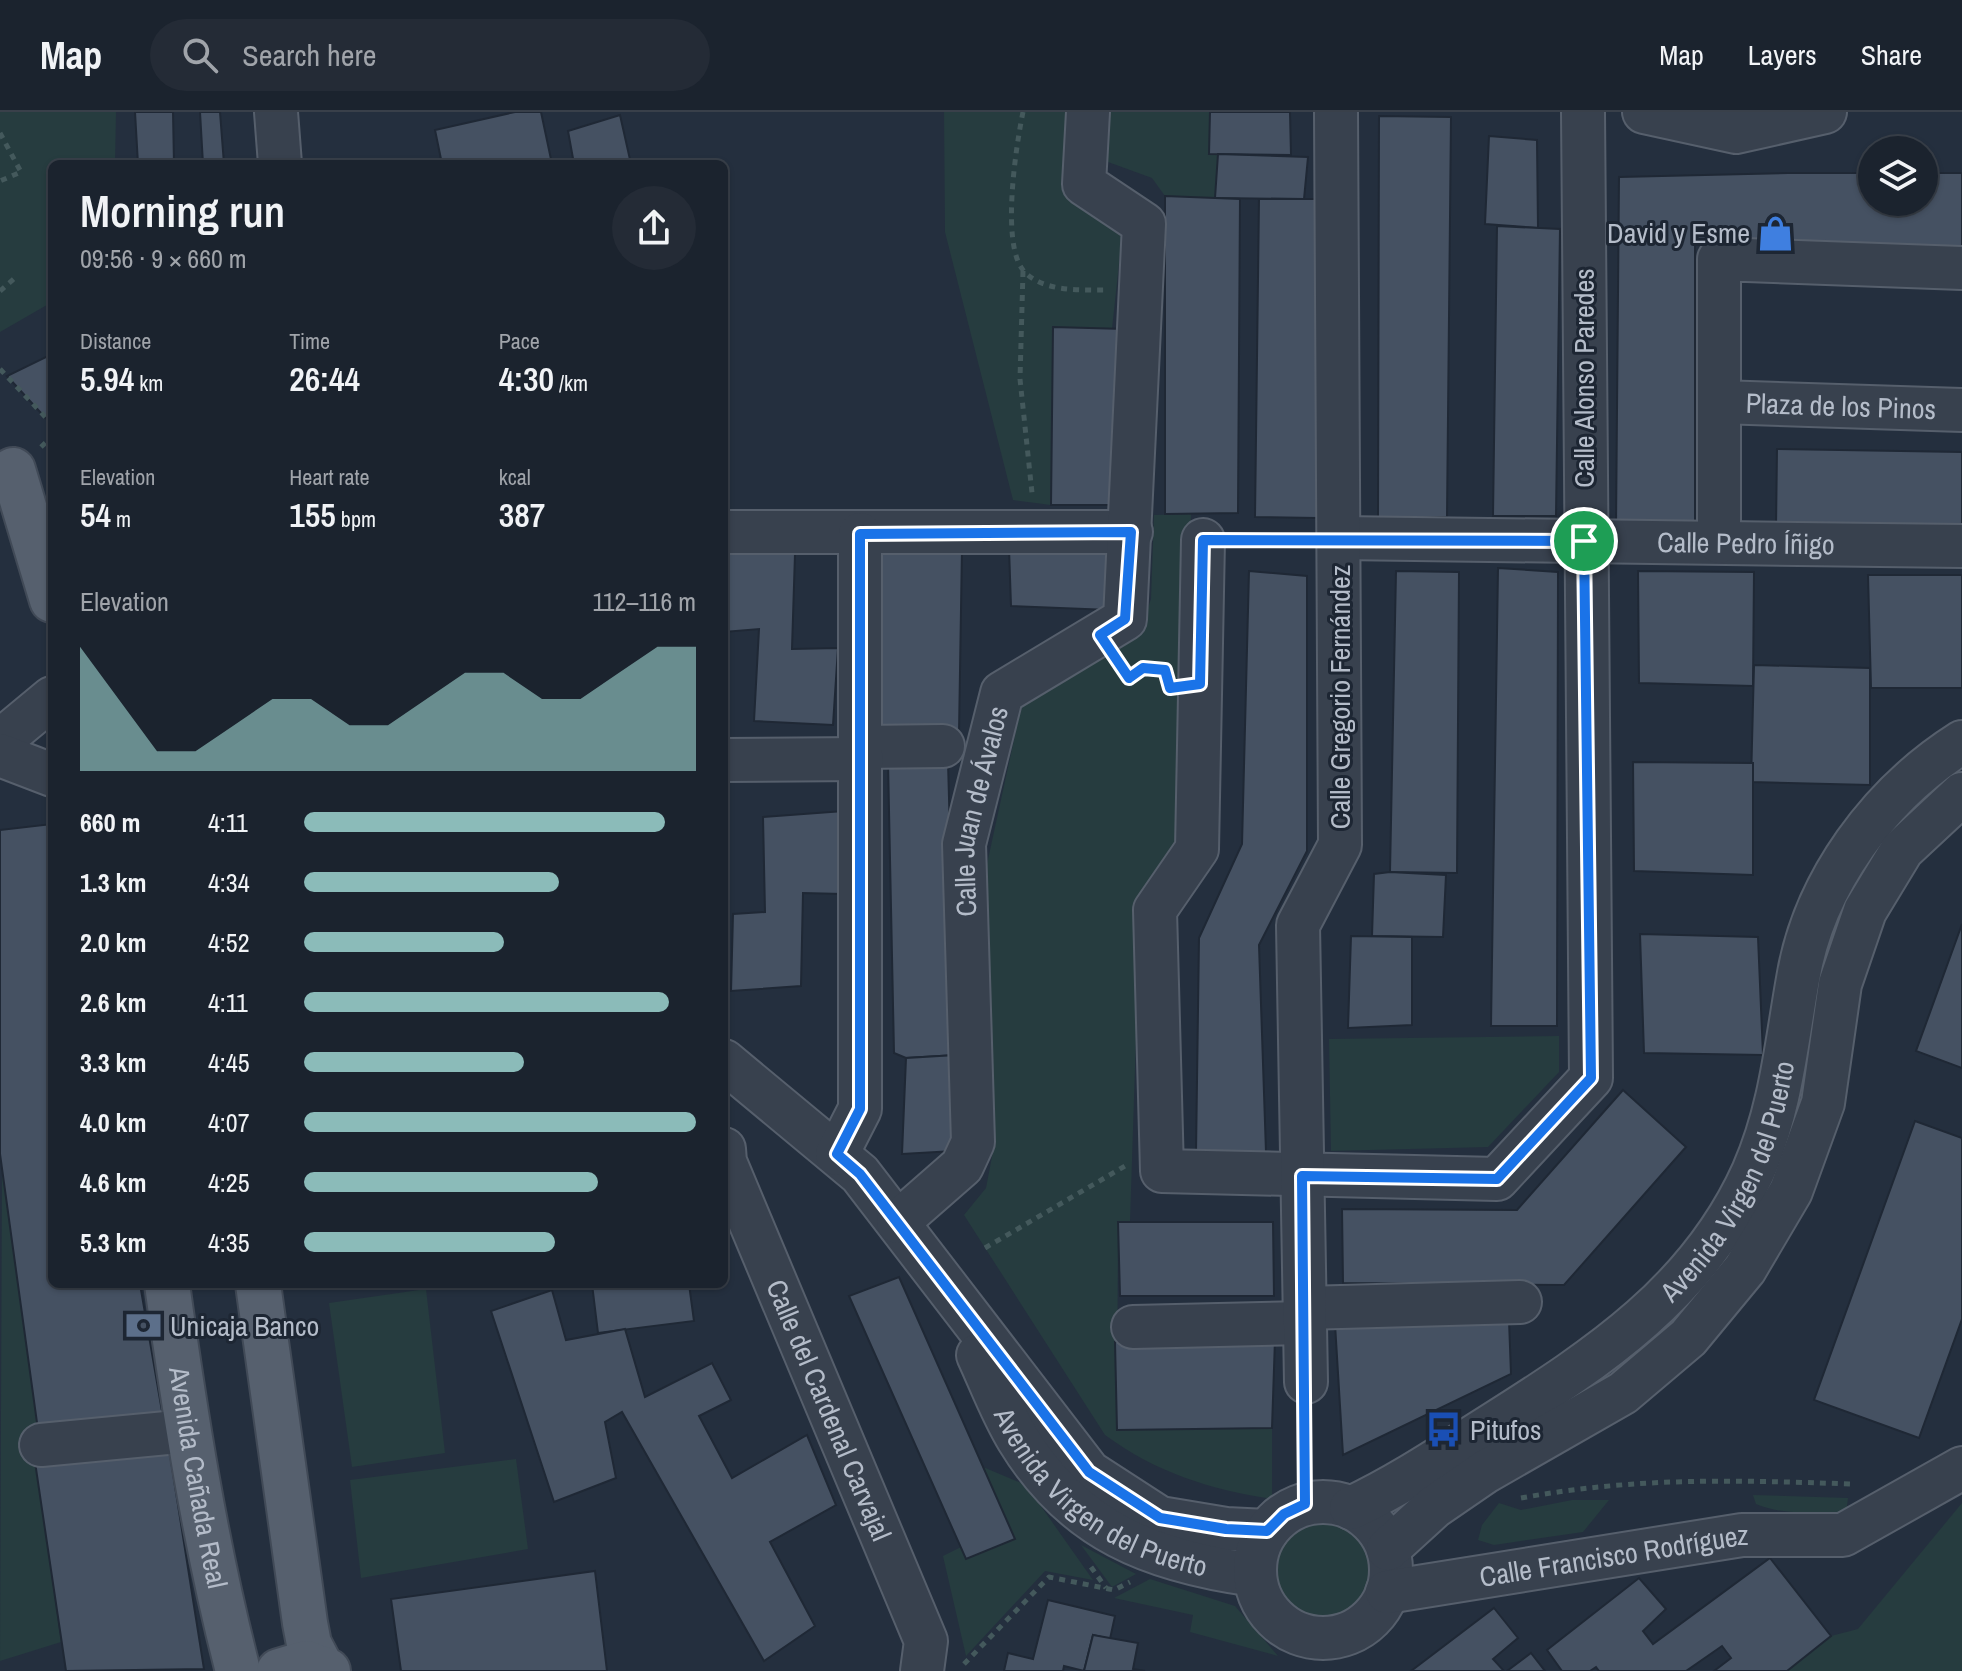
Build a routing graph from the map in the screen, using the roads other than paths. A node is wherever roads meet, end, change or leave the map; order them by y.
1 (276, 112) edge
2 (1088, 112) edge
3 (1336, 112) edge
4 (1583, 112) edge
5 (1644, 112) edge
6 (1825, 112) edge
7 (280, 160) edge
8 (1962, 268) edge
9 (1719, 402) junction
10 (1962, 410) edge
11 (6, 463) edge
12 (48, 493) edge
13 (48, 524) edge
14 (728, 532) edge
15 (1131, 532) junction
16 (860, 534) junction
17 (1340, 538) junction
18 (1203, 540) road end
19 (1584, 541) junction
20 (1719, 542) junction
21 (1962, 546) edge
22 (48, 588) edge
23 (48, 702) edge
24 (48, 728) edge
25 (48, 742) edge
26 (1962, 742) edge
27 (943, 746) dead end
28 (0, 747) edge
29 (862, 753) junction
30 (728, 760) edge
31 (48, 773) edge
32 (1962, 794) edge
33 (728, 1064) edge
34 (837, 1154) junction
35 (728, 1169) edge
36 (1302, 1176) junction
37 (898, 1222) junction
38 (942, 1278) junction
39 (168, 1288) edge
40 (259, 1288) edge
41 (1520, 1302) dead end
42 (1305, 1316) junction
43 (1133, 1327) dead end
44 (1306, 1382) road end
45 (188, 1431) junction
46 (41, 1445) dead end
47 (1962, 1468) edge
48 (1351, 1508) junction
49 (1267, 1531) junction
50 (1388, 1549) junction
51 (1254, 1575) junction
52 (1387, 1592) junction
53 (1330, 1654) edge
54 (325, 1669) edge
55 (941, 1669) edge
56 (238, 1671) edge
57 (279, 1671) edge

1 - 7 street
2 - 15 street, Calle Juan de Ávalos
3 - 17 street, Calle Gregorio Fernández
4 - 19 street, Calle Alonso Paredes
5 - 6 street
8 - 9 street, Plaza de los Pinos
9 - 10 street, Plaza de los Pinos
9 - 20 street, Plaza de los Pinos
11 - 12 main road
11 - 13 main road
11 - 22 main road
14 - 16 street
15 - 16 street
15 - 37 street, Calle Juan de Ávalos
16 - 29 street
17 - 19 street, Calle Pedro Íñigo
17 - 36 street, Calle Gregorio Fernández
18 - 36 street, Calle Alonso Paredes
19 - 20 street, Calle Pedro Íñigo
19 - 36 street, Calle Alonso Paredes
20 - 21 street, Calle Pedro Íñigo
23 - 28 street
24 - 28 street
25 - 28 street
26 - 48 street, Avenida Virgen del Puerto
27 - 29 street
28 - 31 street
29 - 30 street
29 - 34 street
32 - 50 street, Avenida Virgen del Puerto
33 - 34 street, Avenida Virgen del Puerto
34 - 37 street, Avenida Virgen del Puerto
35 - 55 street, Calle del Cardenal Carvajal
36 - 42 street, Calle Gregorio Fernández
37 - 38 street, Avenida Virgen del Puerto
38 - 49 street, Avenida Virgen del Puerto
38 - 51 street, Avenida Virgen del Puerto
39 - 45 main road, Avenida Cañada Real
40 - 54 main road
41 - 42 street
42 - 43 street
42 - 44 street, Calle Gregorio Fernández
45 - 46 street
45 - 56 main road, Avenida Cañada Real
47 - 52 street, Calle Francisco Rodríguez
48 - 49 street
48 - 50 street
49 - 51 street
50 - 52 street
51 - 53 street
52 - 53 street
54 - 57 main road

